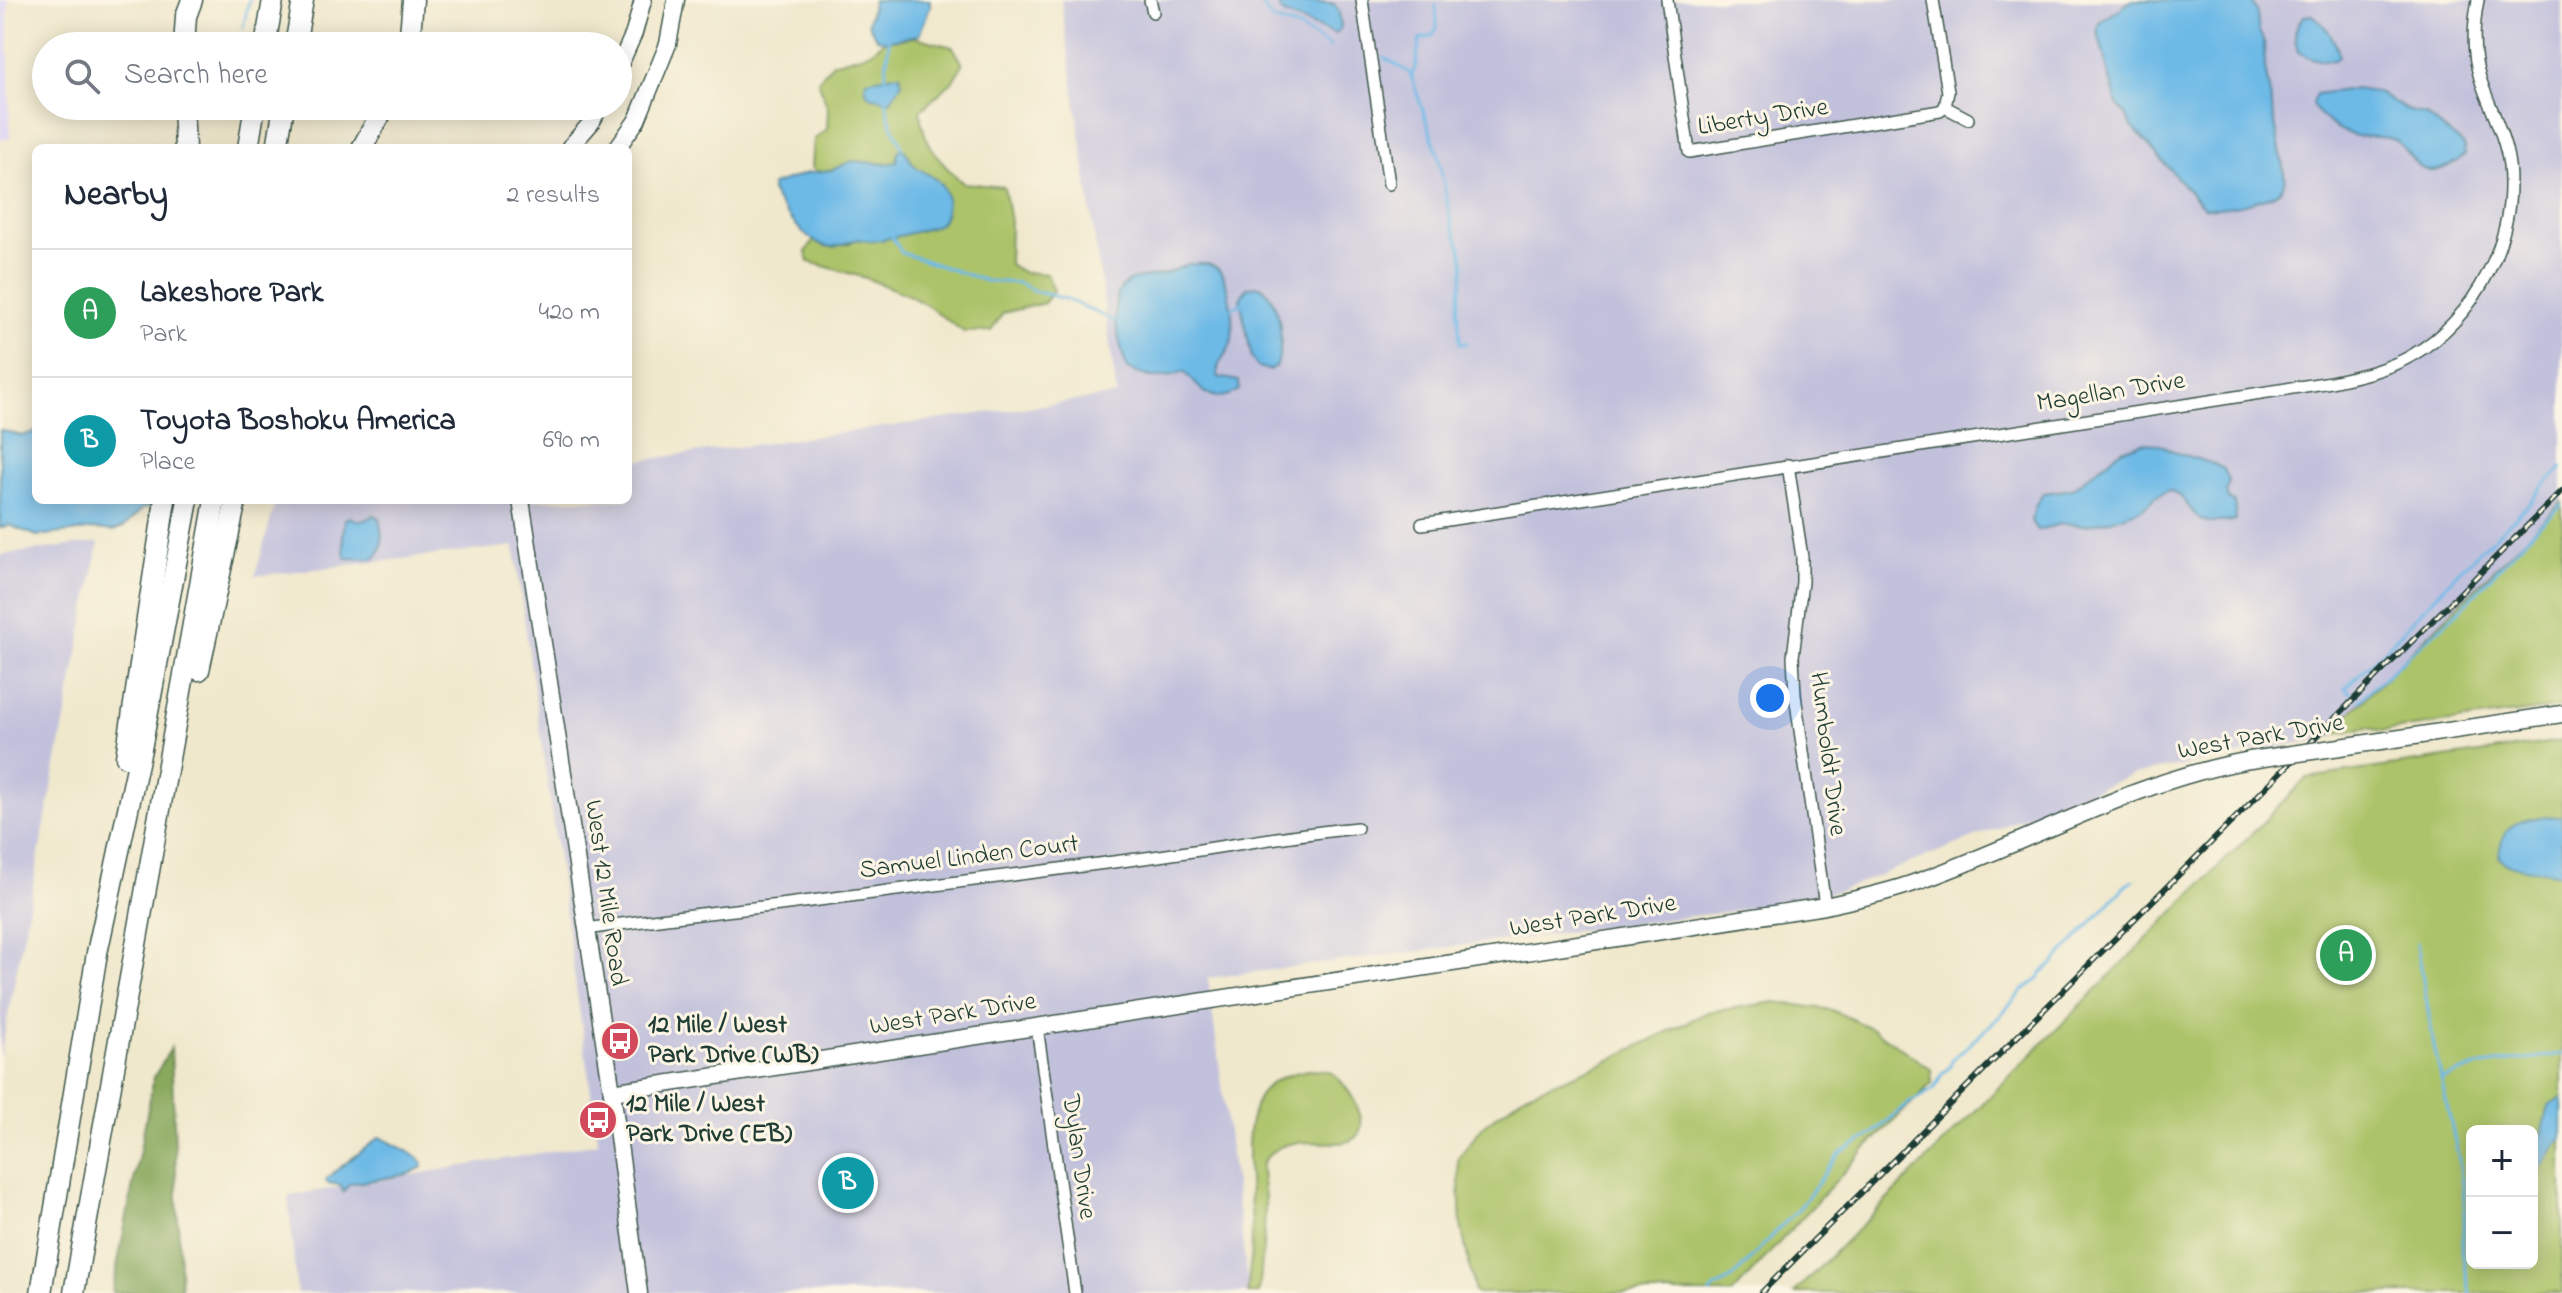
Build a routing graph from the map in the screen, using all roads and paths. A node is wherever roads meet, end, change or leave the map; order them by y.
1 (273, 0) edge
2 (303, 0) edge
3 (643, 0) edge
4 (676, 0) edge
5 (1362, 0) edge
6 (1667, 0) edge
7 (1933, 0) edge
8 (2478, 0) edge
9 (413, 4) edge
10 (187, 5) edge
11 (185, 32) edge
12 (267, 32) edge
13 (297, 32) edge
14 (410, 32) edge
15 (632, 38) edge
16 (1945, 107) junction
17 (1968, 119) dead end
18 (184, 120) edge
19 (253, 120) edge
20 (282, 120) edge
21 (377, 120) edge
22 (593, 120) edge
23 (185, 144) edge
24 (249, 144) edge
25 (278, 144) edge
26 (364, 144) edge
27 (573, 144) edge
28 (620, 144) edge
29 (1389, 184) dead end
30 (1788, 465) junction
31 (164, 504) edge
32 (187, 504) edge
33 (214, 504) edge
34 (235, 504) edge
35 (522, 504) edge
36 (1422, 524) dead end
37 (2562, 714) edge
38 (167, 777) junction
39 (1357, 828) dead end
40 (1825, 906) junction
41 (587, 929) junction
42 (97, 953) junction
43 (1037, 1027) junction
44 (612, 1092) junction
45 (41, 1293) edge
46 (74, 1293) edge
47 (639, 1293) edge
48 (1075, 1293) edge

1 - 12 highway
2 - 13 highway
3 - 15 street
4 - 28 street
5 - 29 street
6 - 16 street, Liberty Drive
7 - 16 street
8 - 30 street, Magellan Drive
9 - 14 highway
10 - 11 highway
16 - 17 street
18 - 23 highway
19 - 24 highway
20 - 25 highway
21 - 26 highway
22 - 27 street
30 - 36 street, Magellan Drive
30 - 40 street, Humboldt Drive
31 - 42 highway
32 - 42 highway
33 - 38 highway
34 - 38 highway
35 - 41 street, West 12 Mile Road
37 - 40 street, West Park Drive, bridge
38 - 46 highway
39 - 41 street, Samuel Linden Court
40 - 43 street, West Park Drive
41 - 44 street, West 12 Mile Road
42 - 45 highway
43 - 44 street, West Park Drive
43 - 48 street, Dylan Drive
44 - 47 street, West 12 Mile Road

